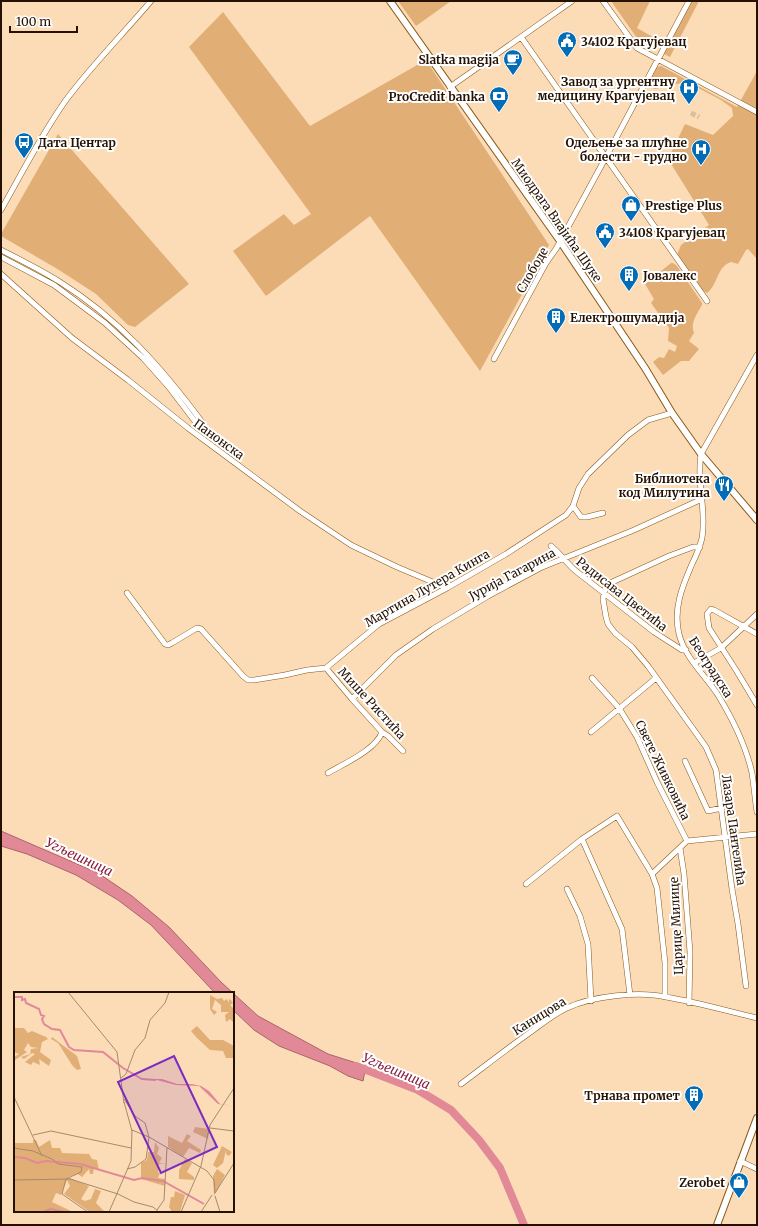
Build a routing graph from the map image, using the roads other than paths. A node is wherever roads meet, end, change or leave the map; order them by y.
1 (151, 1) edge
2 (390, 1) edge
3 (572, 1) edge
4 (603, 1) edge
5 (689, 1) edge
6 (521, 37) junction
7 (658, 59) junction
8 (450, 87) junction
9 (757, 112) edge
10 (606, 157) junction
11 (1, 210) edge
12 (560, 241) junction
13 (1, 250) edge
14 (1, 257) edge
15 (1, 274) edge
16 (707, 301) dead end
17 (757, 355) edge
18 (494, 359) dead end
19 (672, 413) junction
20 (701, 454) junction
21 (702, 499) junction
22 (573, 506) junction
23 (603, 514) dead end
24 (757, 520) edge
25 (551, 546) dead end
26 (700, 547) junction
27 (564, 558) junction
28 (447, 588) junction
29 (127, 593) dead end
30 (604, 593) junction
31 (757, 614) edge
32 (744, 626) junction
33 (757, 634) edge
34 (721, 648) junction
35 (686, 650) junction
36 (694, 663) junction
37 (326, 668) junction
38 (592, 678) dead end
39 (656, 678) junction
40 (352, 699) junction
41 (757, 705) edge
42 (619, 708) junction
43 (382, 732) junction
44 (591, 732) dead end
45 (403, 751) dead end
46 (685, 761) dead end
47 (328, 773) dead end
48 (722, 808) junction
49 (757, 812) edge
50 (757, 834) edge
51 (726, 837) junction
52 (582, 839) junction
53 (687, 841) junction
54 (680, 848) junction
55 (652, 874) junction
56 (526, 884) dead end
57 (567, 888) dead end
58 (746, 986) dead end
59 (630, 994) junction
60 (665, 996) junction
61 (591, 1001) junction
62 (689, 1002) junction
63 (757, 1018) edge
64 (462, 1084) dead end
65 (757, 1118) edge
66 (740, 1161) junction
67 (757, 1169) edge
68 (717, 1225) edge

1 - 11 street
2 - 8 main road, Миодрага Влајића Шуке
3 - 6 street
4 - 7 street
5 - 7 street, Слободе
6 - 8 street
6 - 10 street
7 - 9 street
7 - 10 street, Слободе
8 - 12 main road, Миодрага Влајића Шуке
10 - 12 street, Слободе
10 - 16 street
12 - 18 street, Слободе
12 - 19 main road, Миодрага Влајића Шуке
13 - 14 street
15 - 28 street, Панонска
17 - 20 street, Београдска
19 - 20 main road, Миодрага Влајића Шуке
19 - 22 street, Мартина Лутера Кинга
20 - 21 street, Београдска
20 - 24 main road, Миодрага Влајића Шуке
21 - 26 street, Београдска
21 - 27 street, Јурија Гагарина
22 - 23 street
22 - 28 street, Мартина Лутера Кинга
25 - 27 street, Радисава Цветића
26 - 30 street
26 - 35 street, Београдска
27 - 30 street, Радисава Цветића
27 - 40 street, Јурија Гагарина
28 - 37 street, Мартина Лутера Кинга
29 - 37 street
30 - 35 street, Радисава Цветића
30 - 39 street, Лазара Пантелића
31 - 32 street
32 - 33 street
32 - 34 street
32 - 34 street
34 - 36 street
34 - 41 street
35 - 36 street, Београдска
36 - 49 street, Београдска
37 - 40 street, Мише Ристића
38 - 42 street, Свете Живковића
39 - 42 street
39 - 48 street, Лазара Пантелића
40 - 43 street, Мише Ристића
42 - 44 street
42 - 53 street, Свете Живковића
43 - 45 street, Мише Ристића
43 - 47 street
46 - 48 street
48 - 51 street, Лазара Пантелића
50 - 51 street
51 - 53 street
51 - 58 street, Лазара Пантелића
52 - 55 street
52 - 56 street
52 - 59 street
53 - 54 street
54 - 55 street
54 - 62 street, Царице Милице
55 - 60 street
57 - 61 street
59 - 60 street, Каницова
59 - 61 street, Каницова
60 - 62 street, Каницова
61 - 64 street, Каницова
62 - 63 street, Каницова
65 - 66 main road
66 - 67 street
66 - 68 main road

